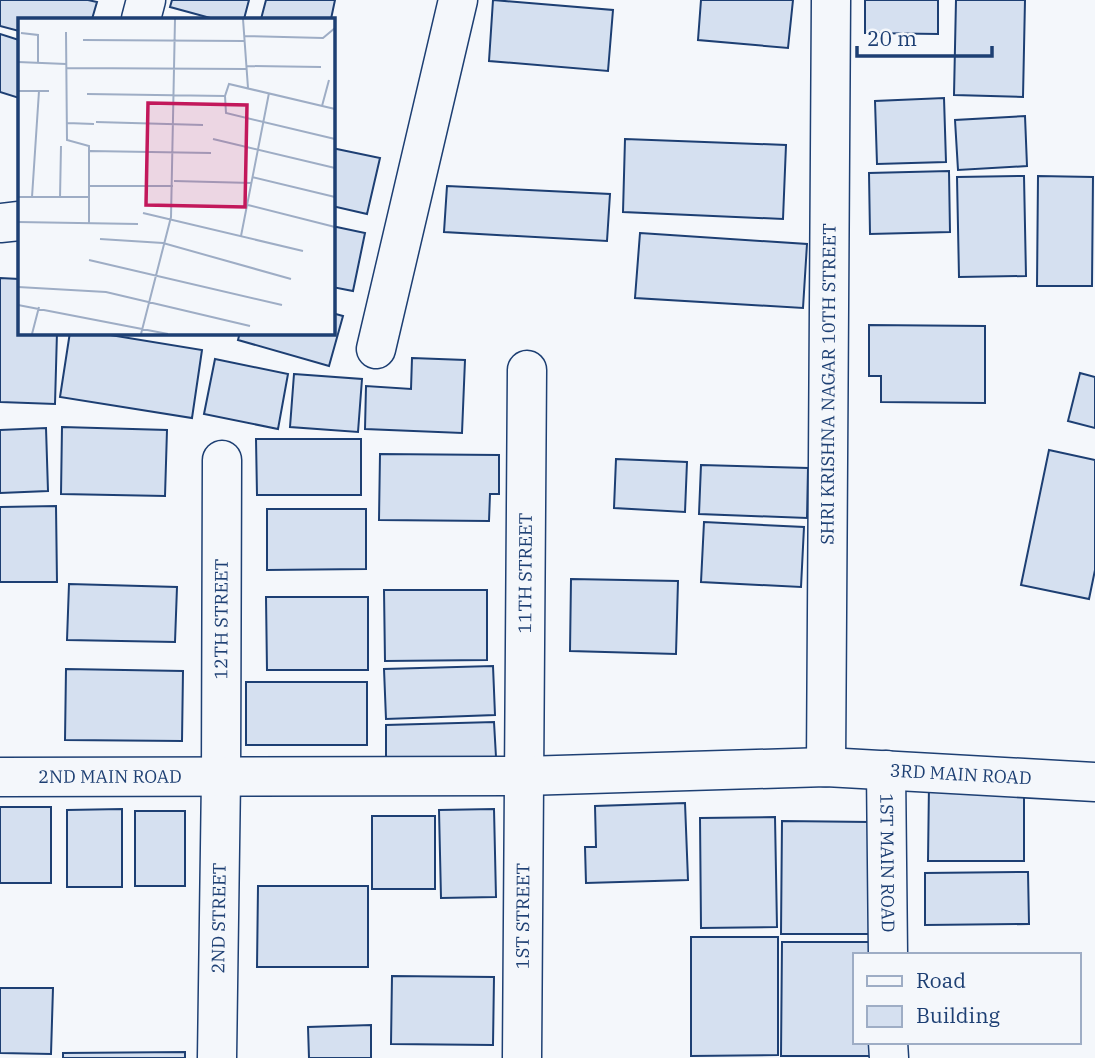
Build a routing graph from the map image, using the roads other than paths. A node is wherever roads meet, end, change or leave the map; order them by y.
1 (146, 0) edge
2 (458, 0) edge
3 (831, 0) edge
4 (141, 18) edge
5 (18, 221) edge
6 (0, 223) edge
7 (376, 349) dead end
8 (527, 370) dead end
9 (222, 460) dead end
10 (826, 767) junction
11 (886, 770) junction
12 (524, 776) junction
13 (0, 777) edge
14 (221, 778) junction
15 (1095, 782) edge
16 (888, 953) edge
17 (217, 1058) edge
18 (522, 1058) edge

1 - 4 street
2 - 7 street
3 - 10 street, SHRI KRISHNA NAGAR 10TH STREET
5 - 6 street
8 - 12 street, 11TH STREET
9 - 14 street, 12TH STREET
10 - 11 street, 3RD MAIN ROAD
10 - 12 street, 3RD MAIN ROAD
11 - 15 street, 3RD MAIN ROAD
11 - 16 street, 1ST MAIN ROAD
12 - 14 street, 2ND MAIN ROAD
12 - 18 street, 1ST STREET
13 - 14 street, 2ND MAIN ROAD
14 - 17 street, 2ND STREET

